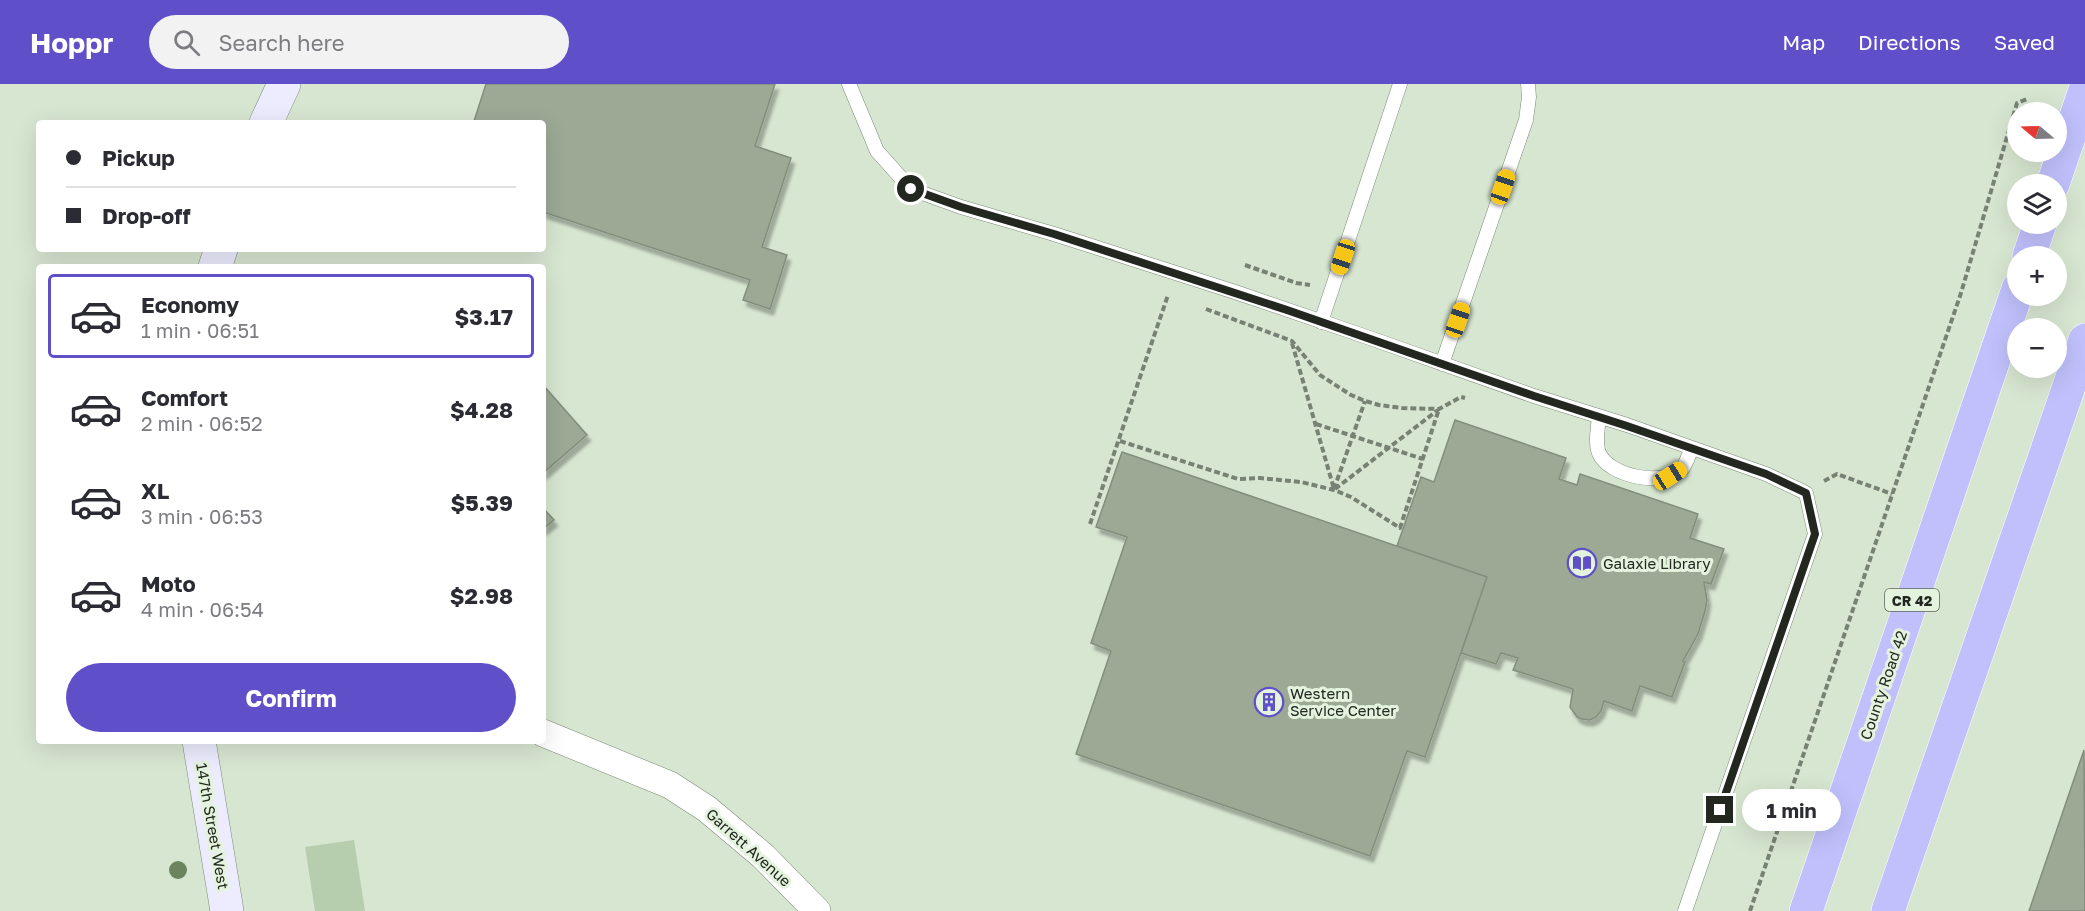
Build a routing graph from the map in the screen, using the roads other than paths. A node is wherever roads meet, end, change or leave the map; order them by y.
1 (274, 84) edge
2 (284, 84) edge
3 (849, 84) edge
4 (1400, 84) edge
5 (1528, 84) edge
6 (2085, 90) edge
7 (265, 120) edge
8 (266, 120) edge
9 (2056, 174) edge
10 (2012, 306) edge
11 (1321, 322) junction
12 (2085, 340) edge
13 (1442, 364) junction
14 (1599, 417) junction
15 (1692, 448) junction
16 (546, 734) edge
17 (199, 744) edge
18 (226, 911) edge
19 (817, 911) edge
20 (1685, 911) edge
21 (1806, 911) edge
22 (1888, 911) edge

1 - 7 street
2 - 8 street
3 - 11 lane
4 - 11 lane
5 - 13 lane
6 - 9 highway
10 - 21 highway, County Road 42 / CR 42
11 - 13 lane
12 - 22 highway
13 - 14 lane
14 - 15 lane
14 - 15 lane
15 - 20 lane
16 - 19 street, Garrett Avenue
17 - 18 street, 147th Street West

